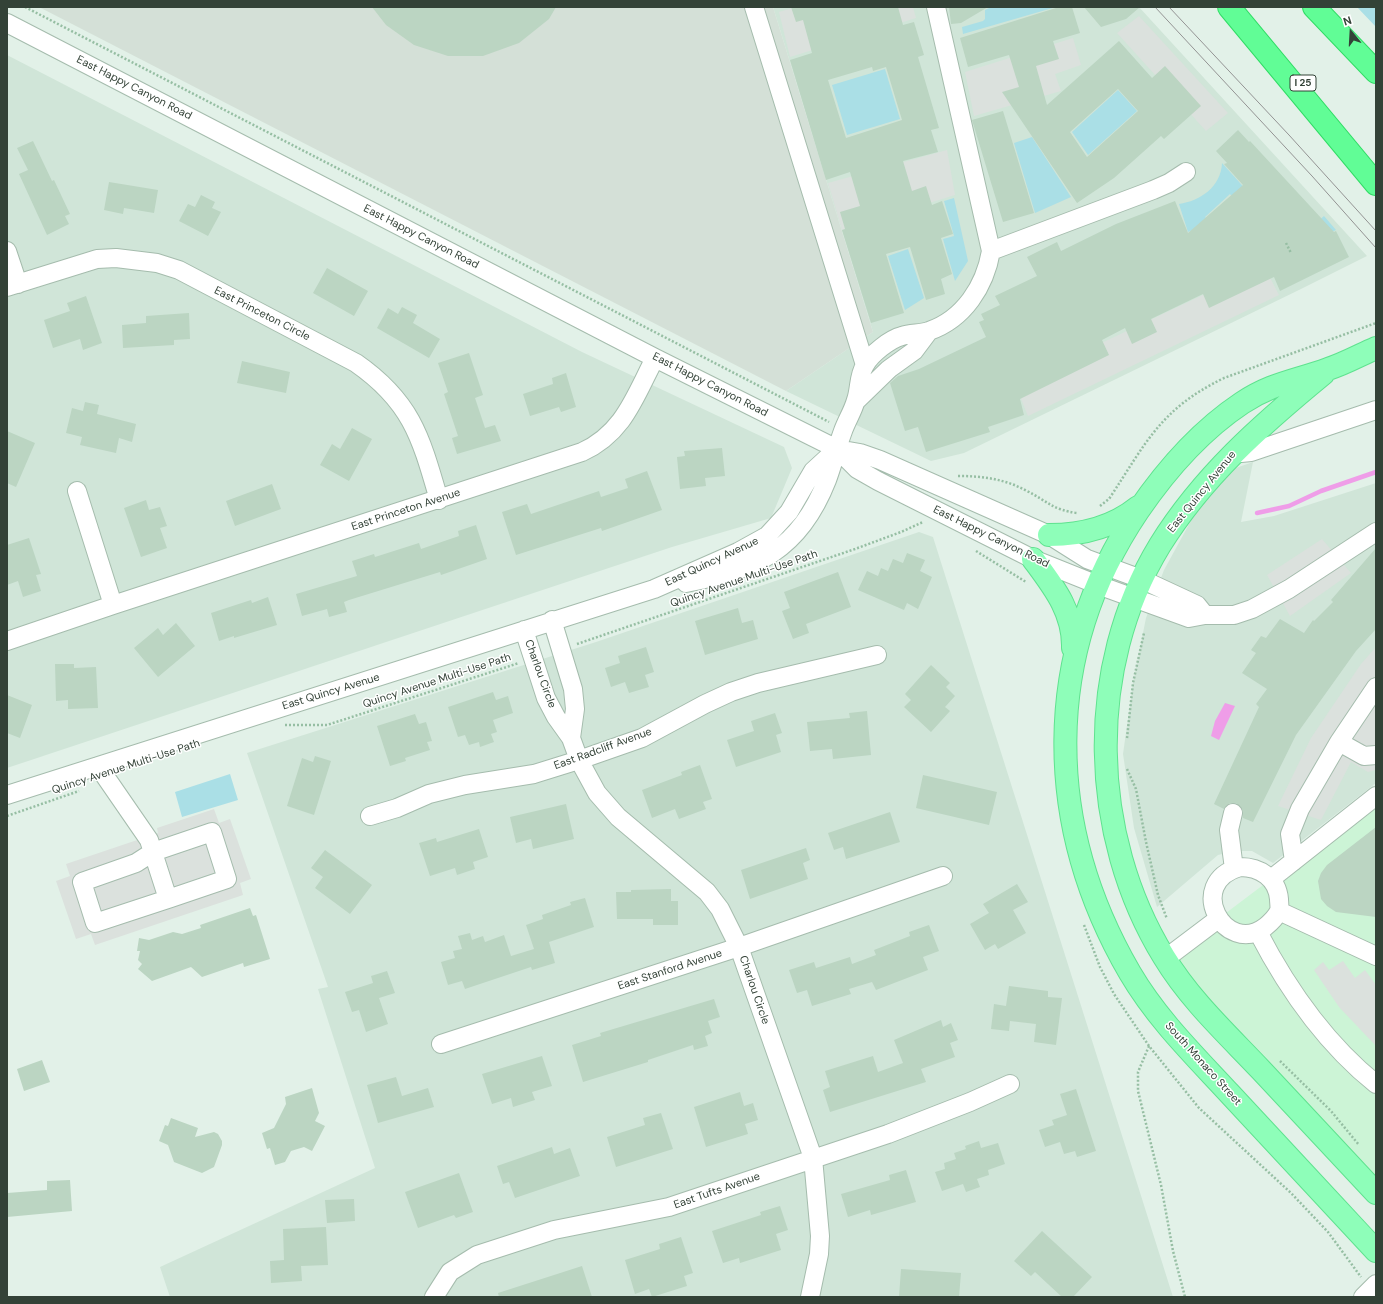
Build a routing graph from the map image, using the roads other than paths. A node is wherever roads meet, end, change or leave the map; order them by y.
1 (754, 7) edge
2 (936, 7) edge
3 (1229, 7) edge
4 (1314, 7) edge
5 (7, 23) edge
6 (1376, 72) edge
7 (1376, 160) edge
8 (1186, 172) dead end
9 (1376, 184) edge
10 (7, 251) edge
11 (991, 251) junction
12 (12, 286) edge
13 (929, 331) junction
14 (1376, 348) edge
15 (655, 358) junction
16 (865, 365) junction
17 (1329, 369) junction
18 (857, 400) junction
19 (1376, 410) edge
20 (837, 449) junction
21 (1231, 454) junction
22 (77, 492) dead end
23 (438, 500) junction
24 (1145, 502) junction
25 (1376, 532) edge
26 (1049, 535) junction
27 (1033, 559) junction
28 (1102, 575) junction
29 (1137, 588) junction
30 (113, 605) junction
31 (552, 620) junction
32 (524, 630) junction
33 (7, 641) edge
34 (877, 655) dead end
35 (1073, 661) junction
36 (1376, 687) edge
37 (571, 738) junction
38 (1339, 742) junction
39 (1376, 755) edge
40 (579, 760) junction
41 (98, 766) junction
42 (7, 795) edge
43 (1376, 796) edge
44 (1232, 813) dead end
45 (370, 816) dead end
46 (152, 852) junction
47 (1294, 860) junction
48 (1234, 869) junction
49 (943, 876) dead end
50 (1271, 879) junction
51 (168, 899) junction
52 (1279, 911) junction
53 (1218, 919) junction
54 (1258, 932) junction
55 (739, 947) junction
56 (1376, 956) edge
57 (1165, 958) junction
58 (441, 1044) dead end
59 (1010, 1084) dead end
60 (1376, 1084) edge
61 (814, 1158) junction
62 (1376, 1193) edge
63 (1376, 1251) edge
64 (434, 1297) edge
65 (810, 1297) edge

1 - 16 street
2 - 11 street
3 - 7 highway, I 25
3 - 9 highway
4 - 6 highway
5 - 15 street, East Happy Canyon Road
8 - 11 street
10 - 12 street
11 - 13 street
12 - 23 street, East Princeton Circle
13 - 16 street
13 - 18 street
14 - 17 main road, East Quincy Avenue
15 - 20 street, East Happy Canyon Road
15 - 23 street, East Princeton Avenue
16 - 18 street
17 - 21 main road, East Quincy Avenue
17 - 24 main road, East Quincy Avenue
18 - 20 street
19 - 21 street
20 - 26 street, East Happy Canyon Road
20 - 27 street, East Happy Canyon Road
20 - 31 street, East Quincy Avenue
21 - 29 main road, East Quincy Avenue
22 - 30 street
23 - 30 street, East Princeton Avenue
24 - 26 main road
24 - 28 main road, East Quincy Avenue
25 - 29 street, East Happy Canyon Road
26 - 28 street, East Happy Canyon Road
27 - 28 street, East Happy Canyon Road
27 - 35 main road
28 - 29 street, East Happy Canyon Road
28 - 35 main road, South Monaco Street
29 - 57 main road
30 - 33 street, East Princeton Avenue
31 - 32 street, East Quincy Avenue
31 - 37 street, Charlou Circle
32 - 37 street, Charlou Circle
32 - 41 street, East Quincy Avenue
34 - 40 street, East Radcliff Avenue
35 - 63 main road, South Monaco Street
36 - 38 street
37 - 40 street, Charlou Circle
38 - 39 street
38 - 47 street
40 - 45 street, East Radcliff Avenue
40 - 55 street, Charlou Circle
41 - 42 street, East Quincy Avenue
41 - 46 street
43 - 47 street
44 - 48 street
46 - 51 street
46 - 51 street
46 - 51 street
47 - 50 street
48 - 50 street
48 - 53 street
49 - 55 street, East Stanford Avenue
50 - 52 street
52 - 54 street
52 - 56 street
53 - 54 street
53 - 57 street
54 - 60 street
55 - 58 street, East Stanford Avenue
55 - 61 street, Charlou Circle
57 - 62 main road
59 - 61 street, East Tufts Avenue
61 - 64 street, East Tufts Avenue
61 - 65 street, Charlou Circle

